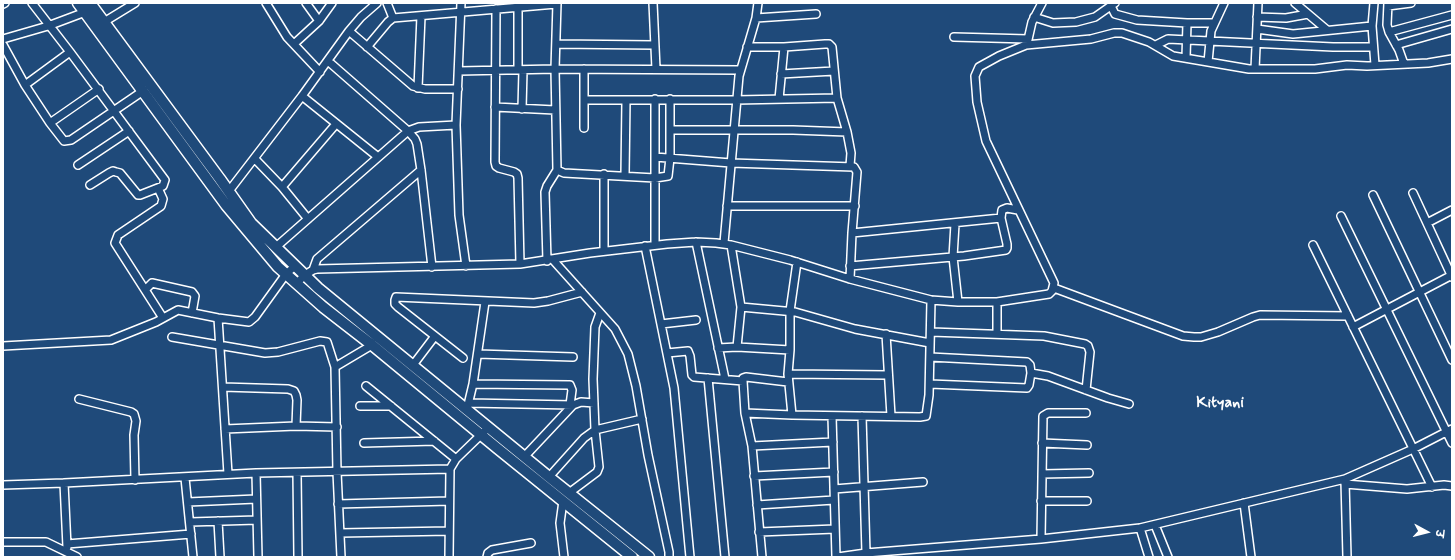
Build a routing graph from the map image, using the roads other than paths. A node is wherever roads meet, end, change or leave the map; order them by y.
1 (32, 3) edge
2 (78, 3) edge
3 (135, 3) edge
4 (266, 3) edge
5 (306, 3) edge
6 (332, 3) edge
7 (377, 3) edge
8 (387, 3) edge
9 (461, 3) edge
10 (653, 3) edge
11 (758, 3) edge
12 (1042, 3) edge
13 (1224, 3) edge
14 (1258, 3) edge
15 (1295, 3) edge
16 (1374, 3) edge
17 (1411, 3) edge
18 (556, 4) edge
19 (1113, 4) edge
20 (510, 5) edge
21 (1388, 5) edge
22 (518, 7) junction
23 (90, 8) edge
24 (496, 9) junction
25 (460, 12) junction
26 (816, 14) dead end
27 (1308, 14) junction
28 (1452, 15) edge
29 (422, 16) junction
30 (1034, 16) junction
31 (1257, 17) junction
32 (393, 18) junction
33 (756, 18) junction
34 (319, 21) junction
35 (104, 22) junction
36 (1187, 23) junction
37 (1214, 23) junction
38 (48, 26) junction
39 (1372, 26) junction
40 (1257, 29) junction
41 (1452, 29) edge
42 (1327, 30) junction
43 (348, 32) junction
44 (1389, 32) junction
45 (954, 37) dead end
46 (3, 39) edge
47 (1187, 40) junction
48 (1210, 41) junction
49 (1027, 42) junction
50 (1256, 42) junction
51 (294, 44) junction
52 (556, 44) junction
53 (3, 45) edge
54 (654, 45) junction
55 (1156, 45) junction
56 (1396, 45) junction
57 (367, 47) junction
58 (747, 47) junction
59 (784, 47) junction
60 (1373, 47) junction
61 (70, 52) junction
62 (1186, 58) junction
63 (1452, 59) edge
64 (328, 61) junction
65 (1208, 62) junction
66 (1404, 64) junction
67 (1375, 65) junction
68 (555, 69) junction
69 (584, 69) junction
70 (1255, 69) junction
71 (496, 70) junction
72 (521, 70) junction
73 (656, 70) junction
74 (740, 70) junction
75 (459, 71) junction
76 (834, 71) junction
77 (320, 72) junction
78 (781, 74) junction
79 (25, 85) junction
80 (418, 88) junction
81 (99, 89) junction
82 (458, 89) junction
83 (143, 91) junction
84 (302, 96) junction
85 (837, 98) junction
86 (654, 99) junction
87 (670, 99) junction
88 (778, 99) junction
89 (585, 100) junction
90 (626, 100) junction
91 (736, 100) junction
92 (496, 107) junction
93 (522, 109) junction
94 (555, 110) junction
95 (115, 111) junction
96 (50, 122) junction
97 (336, 124) junction
98 (456, 125) junction
99 (584, 128) dead end
100 (671, 130) junction
101 (734, 130) junction
102 (129, 131) junction
103 (408, 131) junction
104 (847, 132) junction
105 (378, 157) junction
106 (654, 157) junction
107 (670, 158) junction
108 (255, 159) junction
109 (731, 163) junction
110 (78, 165) dead end
111 (850, 166) junction
112 (421, 170) junction
113 (557, 170) junction
114 (604, 174) junction
115 (625, 175) junction
116 (655, 178) junction
117 (90, 185) dead end
118 (282, 187) junction
119 (158, 188) junction
120 (229, 191) junction
121 (1413, 193) dead end
122 (1374, 195) dead end
123 (727, 206) junction
124 (855, 206) junction
125 (1018, 210) junction
126 (1452, 210) edge
127 (1341, 216) dead end
128 (1001, 218) junction
129 (308, 219) junction
130 (1427, 223) junction
131 (955, 224) junction
132 (852, 233) junction
133 (696, 242) junction
134 (728, 244) junction
135 (655, 245) junction
136 (1313, 245) dead end
137 (645, 246) junction
138 (276, 247) junction
139 (604, 251) junction
140 (953, 257) junction
141 (550, 261) junction
142 (797, 262) junction
143 (520, 264) junction
144 (295, 266) junction
145 (466, 266) junction
146 (850, 266) junction
147 (432, 267) junction
148 (309, 272) junction
149 (286, 274) junction
150 (1452, 276) edge
151 (850, 279) junction
152 (297, 283) junction
153 (1054, 288) junction
154 (144, 290) junction
155 (582, 292) junction
156 (1419, 292) junction
157 (931, 300) junction
158 (485, 302) junction
159 (958, 302) junction
160 (997, 302) junction
161 (741, 307) junction
162 (1387, 309) junction
163 (790, 311) junction
164 (192, 313) junction
165 (600, 313) junction
166 (1348, 316) junction
167 (163, 318) junction
168 (218, 318) junction
169 (696, 320) dead end
170 (661, 324) junction
171 (1353, 327) junction
172 (931, 332) junction
173 (886, 334) junction
174 (997, 334) junction
175 (435, 336) junction
176 (172, 337) dead end
177 (930, 343) junction
178 (372, 345) junction
179 (3, 346) edge
180 (220, 346) junction
181 (737, 347) junction
182 (718, 348) junction
183 (790, 350) junction
184 (667, 353) junction
185 (478, 354) junction
186 (573, 356) dead end
187 (1451, 356) edge
188 (930, 357) junction
189 (463, 358) dead end
190 (413, 365) junction
191 (335, 367) junction
192 (1031, 372) junction
193 (788, 374) junction
194 (888, 374) junction
195 (708, 378) junction
196 (725, 379) junction
197 (743, 380) junction
198 (788, 382) junction
199 (473, 384) junction
200 (930, 384) junction
201 (366, 386) dead end
202 (223, 387) junction
203 (1086, 390) junction
204 (79, 399) dead end
205 (594, 403) junction
206 (1129, 404) dead end
207 (572, 405) junction
208 (360, 406) dead end
209 (391, 406) junction
210 (468, 406) junction
211 (746, 413) junction
212 (1086, 413) dead end
213 (792, 415) junction
214 (832, 416) junction
215 (862, 416) junction
216 (891, 416) junction
217 (642, 419) junction
218 (296, 426) junction
219 (337, 427) junction
220 (489, 427) junction
221 (225, 429) junction
222 (595, 430) junction
223 (1449, 430) edge
224 (481, 435) junction
225 (434, 442) junction
226 (833, 442) junction
227 (364, 443) dead end
228 (1042, 443) junction
229 (1452, 443) edge
230 (1088, 445) dead end
231 (752, 446) junction
232 (1413, 449) junction
233 (525, 456) junction
234 (456, 459) junction
235 (450, 470) junction
236 (337, 472) junction
237 (834, 472) junction
238 (297, 473) junction
239 (1089, 473) dead end
240 (228, 474) junction
241 (256, 474) junction
242 (1042, 474) junction
243 (754, 476) junction
244 (549, 477) junction
245 (185, 478) junction
246 (136, 480) junction
247 (1345, 481) junction
248 (923, 482) dead end
249 (64, 484) junction
250 (3, 485) edge
251 (1452, 486) edge
252 (865, 487) junction
253 (1432, 487) junction
254 (834, 489) junction
255 (569, 493) junction
256 (256, 499) junction
257 (834, 500) junction
258 (449, 501) junction
259 (562, 501) junction
260 (1041, 501) junction
261 (1087, 501) dead end
262 (188, 502) junction
263 (1244, 503) junction
264 (338, 504) junction
265 (757, 505) junction
266 (257, 520) junction
267 (218, 521) junction
268 (190, 522) junction
269 (1155, 525) junction
270 (1140, 528) junction
271 (835, 529) junction
272 (449, 531) junction
273 (760, 532) junction
274 (340, 533) junction
275 (191, 534) junction
276 (1041, 539) junction
277 (3, 542) edge
278 (531, 543) dead end
279 (67, 548) junction
280 (866, 553) junction
281 (846, 556) edge
282 (77, 557) edge
283 (193, 557) edge
284 (220, 557) edge
285 (258, 557) edge
286 (298, 557) edge
287 (341, 557) edge
288 (449, 557) edge
289 (487, 557) edge
290 (564, 557) edge
291 (632, 557) edge
292 (649, 557) edge
293 (669, 557) edge
294 (690, 557) edge
295 (725, 557) edge
296 (762, 557) edge
297 (837, 557) edge
298 (1149, 557) edge
299 (1168, 557) edge
300 (1251, 557) edge
301 (1347, 557) edge

1 - 38 street
2 - 23 main road
3 - 35 street
4 - 51 street
5 - 34 street
6 - 34 street
7 - 43 street
8 - 32 street
9 - 25 street
10 - 54 street
11 - 33 street
12 - 30 street
13 - 37 street
14 - 31 street
15 - 27 street
16 - 39 street
17 - 21 street
18 - 22 street
18 - 52 street
19 - 30 street
19 - 36 street
20 - 22 street
20 - 24 street
21 - 44 street
22 - 72 street
23 - 35 main road
23 - 38 street
23 - 83 main road
24 - 25 street
24 - 71 street
25 - 29 street
25 - 75 street
26 - 33 street
27 - 31 street
27 - 42 street
28 - 44 street
29 - 32 street
29 - 80 street
30 - 49 street
31 - 40 street
32 - 57 street
33 - 58 street
34 - 51 street
35 - 120 main road
36 - 37 street
36 - 47 street
37 - 48 street
38 - 46 street
38 - 61 street
39 - 42 street
39 - 60 street
40 - 42 street
40 - 50 street
41 - 56 street
43 - 57 street
43 - 64 street
44 - 56 street
45 - 49 street
47 - 48 street
47 - 55 street
47 - 62 street
48 - 50 street
48 - 65 street
49 - 55 street
49 - 125 street
50 - 60 street
50 - 70 street
51 - 77 street
52 - 54 street
52 - 68 street
53 - 79 street
54 - 73 street
55 - 62 street
56 - 66 street
57 - 80 street
58 - 59 street
58 - 74 street
59 - 76 street
59 - 78 street
60 - 67 street
61 - 79 street
61 - 81 street
62 - 65 street
63 - 66 street
64 - 77 street
64 - 103 street
65 - 70 street
66 - 67 street
67 - 70 street
68 - 69 street
68 - 72 street
68 - 94 street
69 - 73 street
69 - 89 street
71 - 72 street
71 - 75 street
71 - 92 street
72 - 93 street
73 - 74 street
74 - 91 street
75 - 82 street
76 - 78 street
76 - 85 street
77 - 84 street
78 - 88 street
79 - 96 street
80 - 82 street
81 - 95 street
81 - 96 street
82 - 98 street
83 - 95 street
83 - 149 main road
84 - 97 street
84 - 108 street
85 - 88 street
85 - 104 street
86 - 87 street
86 - 90 street
86 - 106 street
87 - 91 street
87 - 100 street
88 - 91 street
89 - 90 street
89 - 99 street
90 - 115 street
91 - 101 street
92 - 93 street
92 - 143 street
93 - 94 street
94 - 113 street
95 - 96 street
95 - 102 street
97 - 105 street
97 - 118 street
98 - 103 street
98 - 145 street
100 - 101 street
100 - 107 street
101 - 104 street
101 - 109 street
102 - 110 street
102 - 119 street
103 - 105 street
103 - 112 street
104 - 111 street
105 - 129 street
106 - 107 street
106 - 116 street
107 - 109 street
107 - 116 street
108 - 118 street
108 - 120 street
109 - 111 street
109 - 123 street
111 - 124 street
112 - 147 street
112 - 148 street
113 - 114 street
113 - 141 street
114 - 115 street
114 - 139 street
115 - 116 street
116 - 135 street
117 - 119 street
118 - 129 street
119 - 154 street
120 - 138 main road
121 - 130 street
122 - 156 street
123 - 124 street
123 - 134 street
124 - 132 street
125 - 128 street
125 - 153 street
126 - 130 street
127 - 162 street
128 - 131 street
128 - 140 street
129 - 138 street
130 - 150 street
131 - 132 street
131 - 140 street
132 - 146 street
133 - 134 street
133 - 135 street
133 - 182 street
134 - 142 street
134 - 161 street
135 - 137 street
136 - 166 street
137 - 139 street
137 - 170 street
138 - 144 main road
139 - 141 street
140 - 146 street
140 - 159 street
141 - 143 street
141 - 155 street
142 - 151 street
142 - 163 street
143 - 145 street
144 - 148 main road
144 - 149 street
145 - 147 street
146 - 151 street
147 - 148 street
148 - 152 street
148 - 190 main road
149 - 152 main road
149 - 168 street
150 - 156 street
151 - 157 street
152 - 178 main road
153 - 160 street
153 - 166 street
154 - 164 street
154 - 167 street
155 - 158 street
155 - 165 street
156 - 162 street
156 - 187 street
157 - 159 street
157 - 172 street
158 - 175 street
158 - 185 street
159 - 160 street
160 - 174 street
161 - 163 street
161 - 181 street
162 - 171 street
162 - 223 street
163 - 173 street
163 - 183 street
164 - 167 street
164 - 168 street
165 - 205 street
165 - 217 street
166 - 171 street
167 - 179 street
168 - 180 street
169 - 170 street
170 - 184 street
171 - 232 street
172 - 174 street
172 - 177 street
173 - 177 street
173 - 194 street
174 - 203 street
175 - 189 street
175 - 190 street
176 - 180 street
177 - 188 street
178 - 191 street
178 - 224 main road
180 - 191 street
180 - 202 street
181 - 182 street
181 - 183 street
182 - 196 street
183 - 193 street
184 - 195 street
184 - 294 street
185 - 186 street
185 - 199 street
188 - 192 street
188 - 200 street
190 - 210 main road
191 - 219 street
192 - 200 street
192 - 203 street
193 - 194 street
193 - 198 street
194 - 216 street
195 - 196 street
195 - 295 street
196 - 197 street
197 - 198 street
197 - 211 street
198 - 213 street
199 - 207 street
199 - 210 street
200 - 216 street
201 - 209 street
202 - 218 street
202 - 221 street
203 - 206 street
204 - 246 street
205 - 207 street
205 - 222 street
207 - 210 street
207 - 233 street
208 - 209 street
209 - 225 street
210 - 220 main road
211 - 213 street
211 - 231 street
212 - 228 street
213 - 214 street
214 - 215 street
214 - 226 street
215 - 216 street
215 - 252 street
217 - 222 street
217 - 293 street
218 - 219 street
218 - 221 street
219 - 236 street
220 - 224 street
220 - 233 main road
221 - 240 street
222 - 244 street
222 - 255 street
223 - 229 street
223 - 232 street
224 - 234 street
224 - 259 main road
225 - 227 street
225 - 234 street
226 - 231 street
226 - 237 street
228 - 230 street
228 - 242 street
231 - 243 street
232 - 247 street
232 - 253 street
233 - 244 main road
234 - 235 street
235 - 236 street
235 - 258 street
236 - 238 street
236 - 264 street
237 - 243 street
237 - 254 street
238 - 241 street
238 - 286 street
239 - 242 street
240 - 241 street
240 - 245 street
241 - 256 street
242 - 260 street
243 - 265 street
244 - 255 main road
245 - 246 street
245 - 262 street
246 - 249 street
247 - 253 street
247 - 263 street
247 - 301 street
248 - 252 street
249 - 250 street
249 - 279 street
251 - 253 street
252 - 254 street
252 - 280 street
254 - 257 street
255 - 292 main road
256 - 262 street
256 - 266 street
257 - 265 street
257 - 271 street
258 - 264 street
258 - 272 street
259 - 290 street
259 - 291 main road
260 - 261 street
260 - 276 street
262 - 268 street
263 - 269 street
263 - 300 street
264 - 274 street
265 - 273 street
266 - 267 street
266 - 285 street
267 - 268 street
267 - 284 street
268 - 275 street
269 - 270 street
269 - 299 street
270 - 276 street
270 - 298 street
271 - 273 street
271 - 297 street
272 - 274 street
272 - 288 street
273 - 296 street
274 - 287 street
275 - 279 street
275 - 283 street
276 - 280 street
277 - 279 street
278 - 289 street
279 - 282 street
280 - 281 street
281 - 297 street

